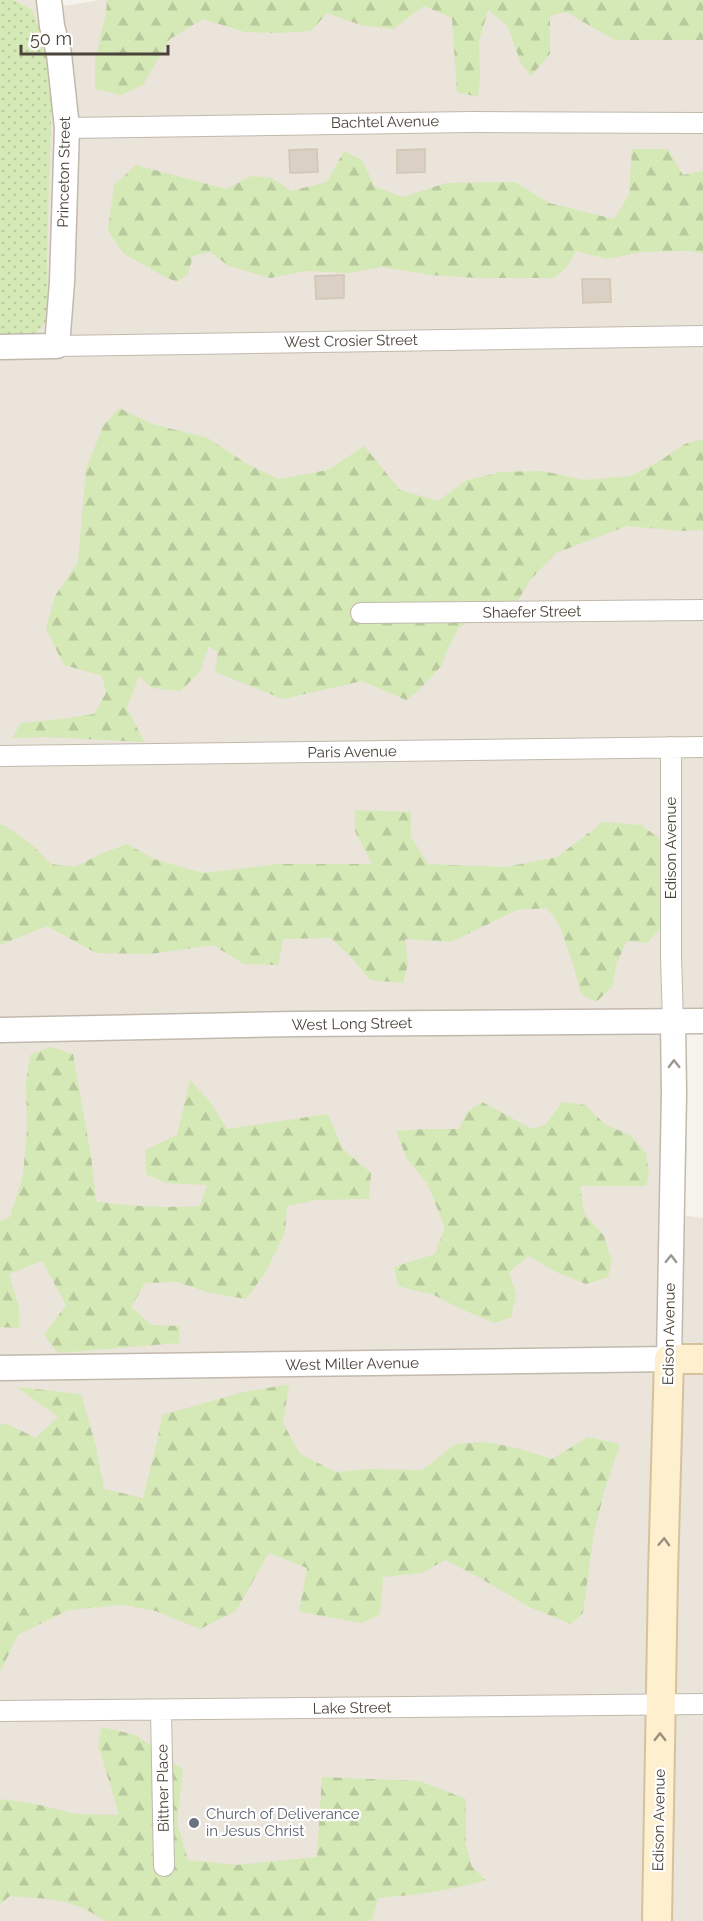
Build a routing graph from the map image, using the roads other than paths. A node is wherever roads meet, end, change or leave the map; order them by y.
1 (49, 0) edge
2 (703, 123) edge
3 (67, 128) junction
4 (703, 336) edge
5 (57, 346) junction
6 (0, 347) edge
7 (703, 610) edge
8 (361, 613) dead end
9 (671, 747) junction
10 (703, 747) edge
11 (0, 756) edge
12 (703, 1021) edge
13 (673, 1022) junction
14 (0, 1030) edge
15 (669, 1359) junction
16 (703, 1359) edge
17 (0, 1368) edge
18 (661, 1704) junction
19 (703, 1704) edge
20 (161, 1710) junction
21 (0, 1711) edge
22 (164, 1866) dead end
23 (657, 1921) edge

1 - 3 street, Princeton Street
2 - 3 street, Bachtel Avenue
3 - 5 street, Princeton Street
4 - 5 street, West Crosier Street
5 - 6 street, West Crosier Street
7 - 8 street, Shaefer Street
9 - 10 street, Paris Avenue
9 - 11 street, Paris Avenue
9 - 13 street, Edison Avenue
12 - 13 street, West Long Street
13 - 14 street, West Long Street
15 -> 13 street, Edison Avenue
15 - 16 main road, West Miller Avenue
15 - 17 street, West Miller Avenue
18 -> 15 main road, Edison Avenue
18 - 19 street, Lake Street
18 - 20 street, Lake Street
23 -> 18 main road, Edison Avenue
20 - 21 street, Lake Street
20 - 22 street, Bittner Place

